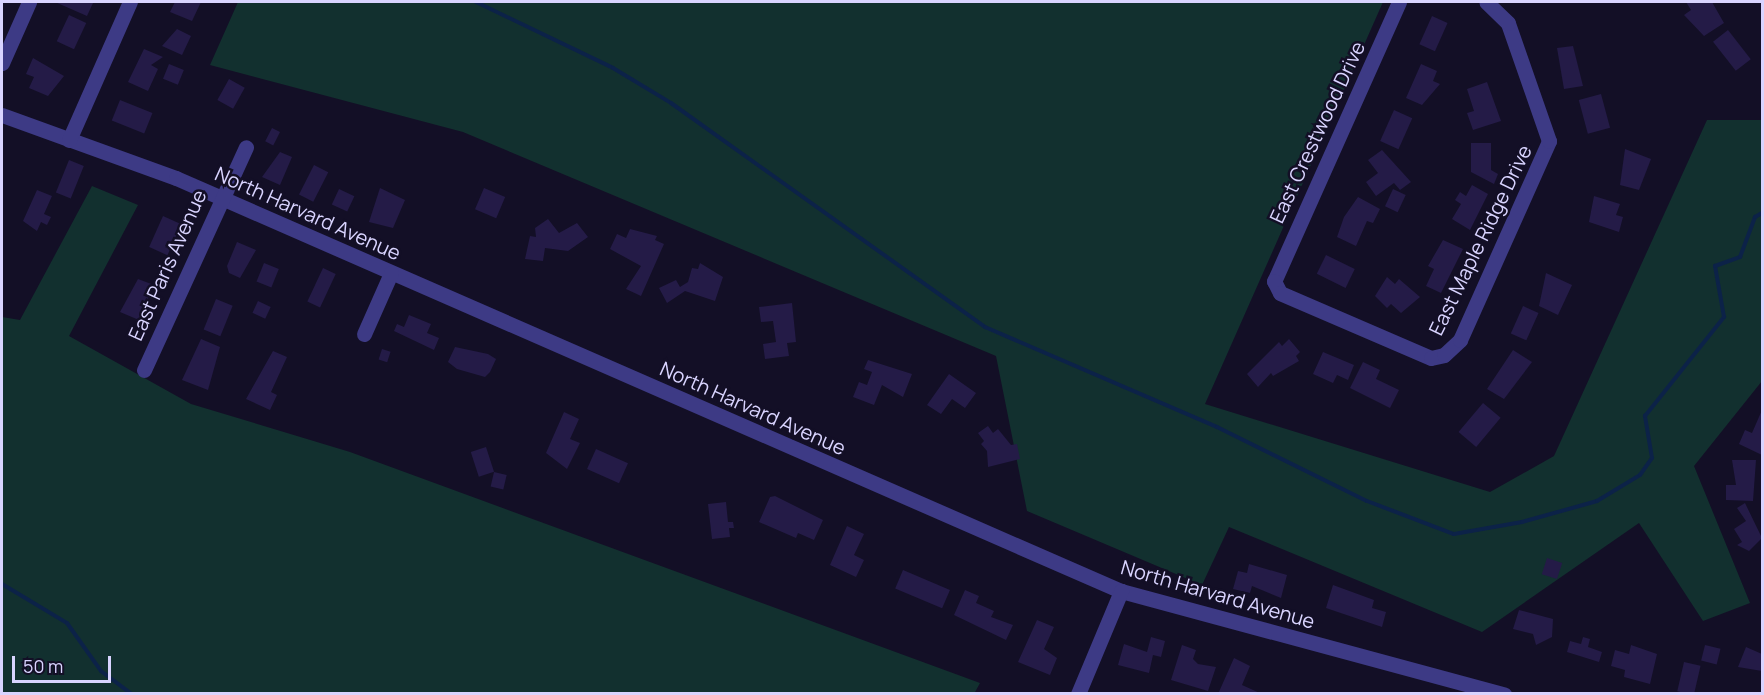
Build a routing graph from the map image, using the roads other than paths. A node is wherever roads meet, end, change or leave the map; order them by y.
1 (29, 2) edge
2 (130, 2) edge
3 (1400, 2) edge
4 (1485, 2) edge
5 (2, 63) edge
6 (2, 115) edge
7 (69, 140) junction
8 (246, 147) dead end
9 (219, 197) junction
10 (391, 273) junction
11 (1274, 281) joint
12 (364, 334) dead end
13 (144, 370) dead end
14 (1122, 591) junction
15 (1078, 693) edge
16 (1504, 693) edge

1 - 5 street
2 - 7 street
3 - 11 street, East Crestwood Drive
4 - 11 street, East Maple Ridge Drive
6 - 7 street, North Harvard Avenue
7 - 9 street, North Harvard Avenue
8 - 9 street, East Paris Avenue
9 - 10 street, North Harvard Avenue
9 - 13 street, East Paris Avenue
10 - 12 street
10 - 14 street, North Harvard Avenue
14 - 15 street
14 - 16 street, North Harvard Avenue

